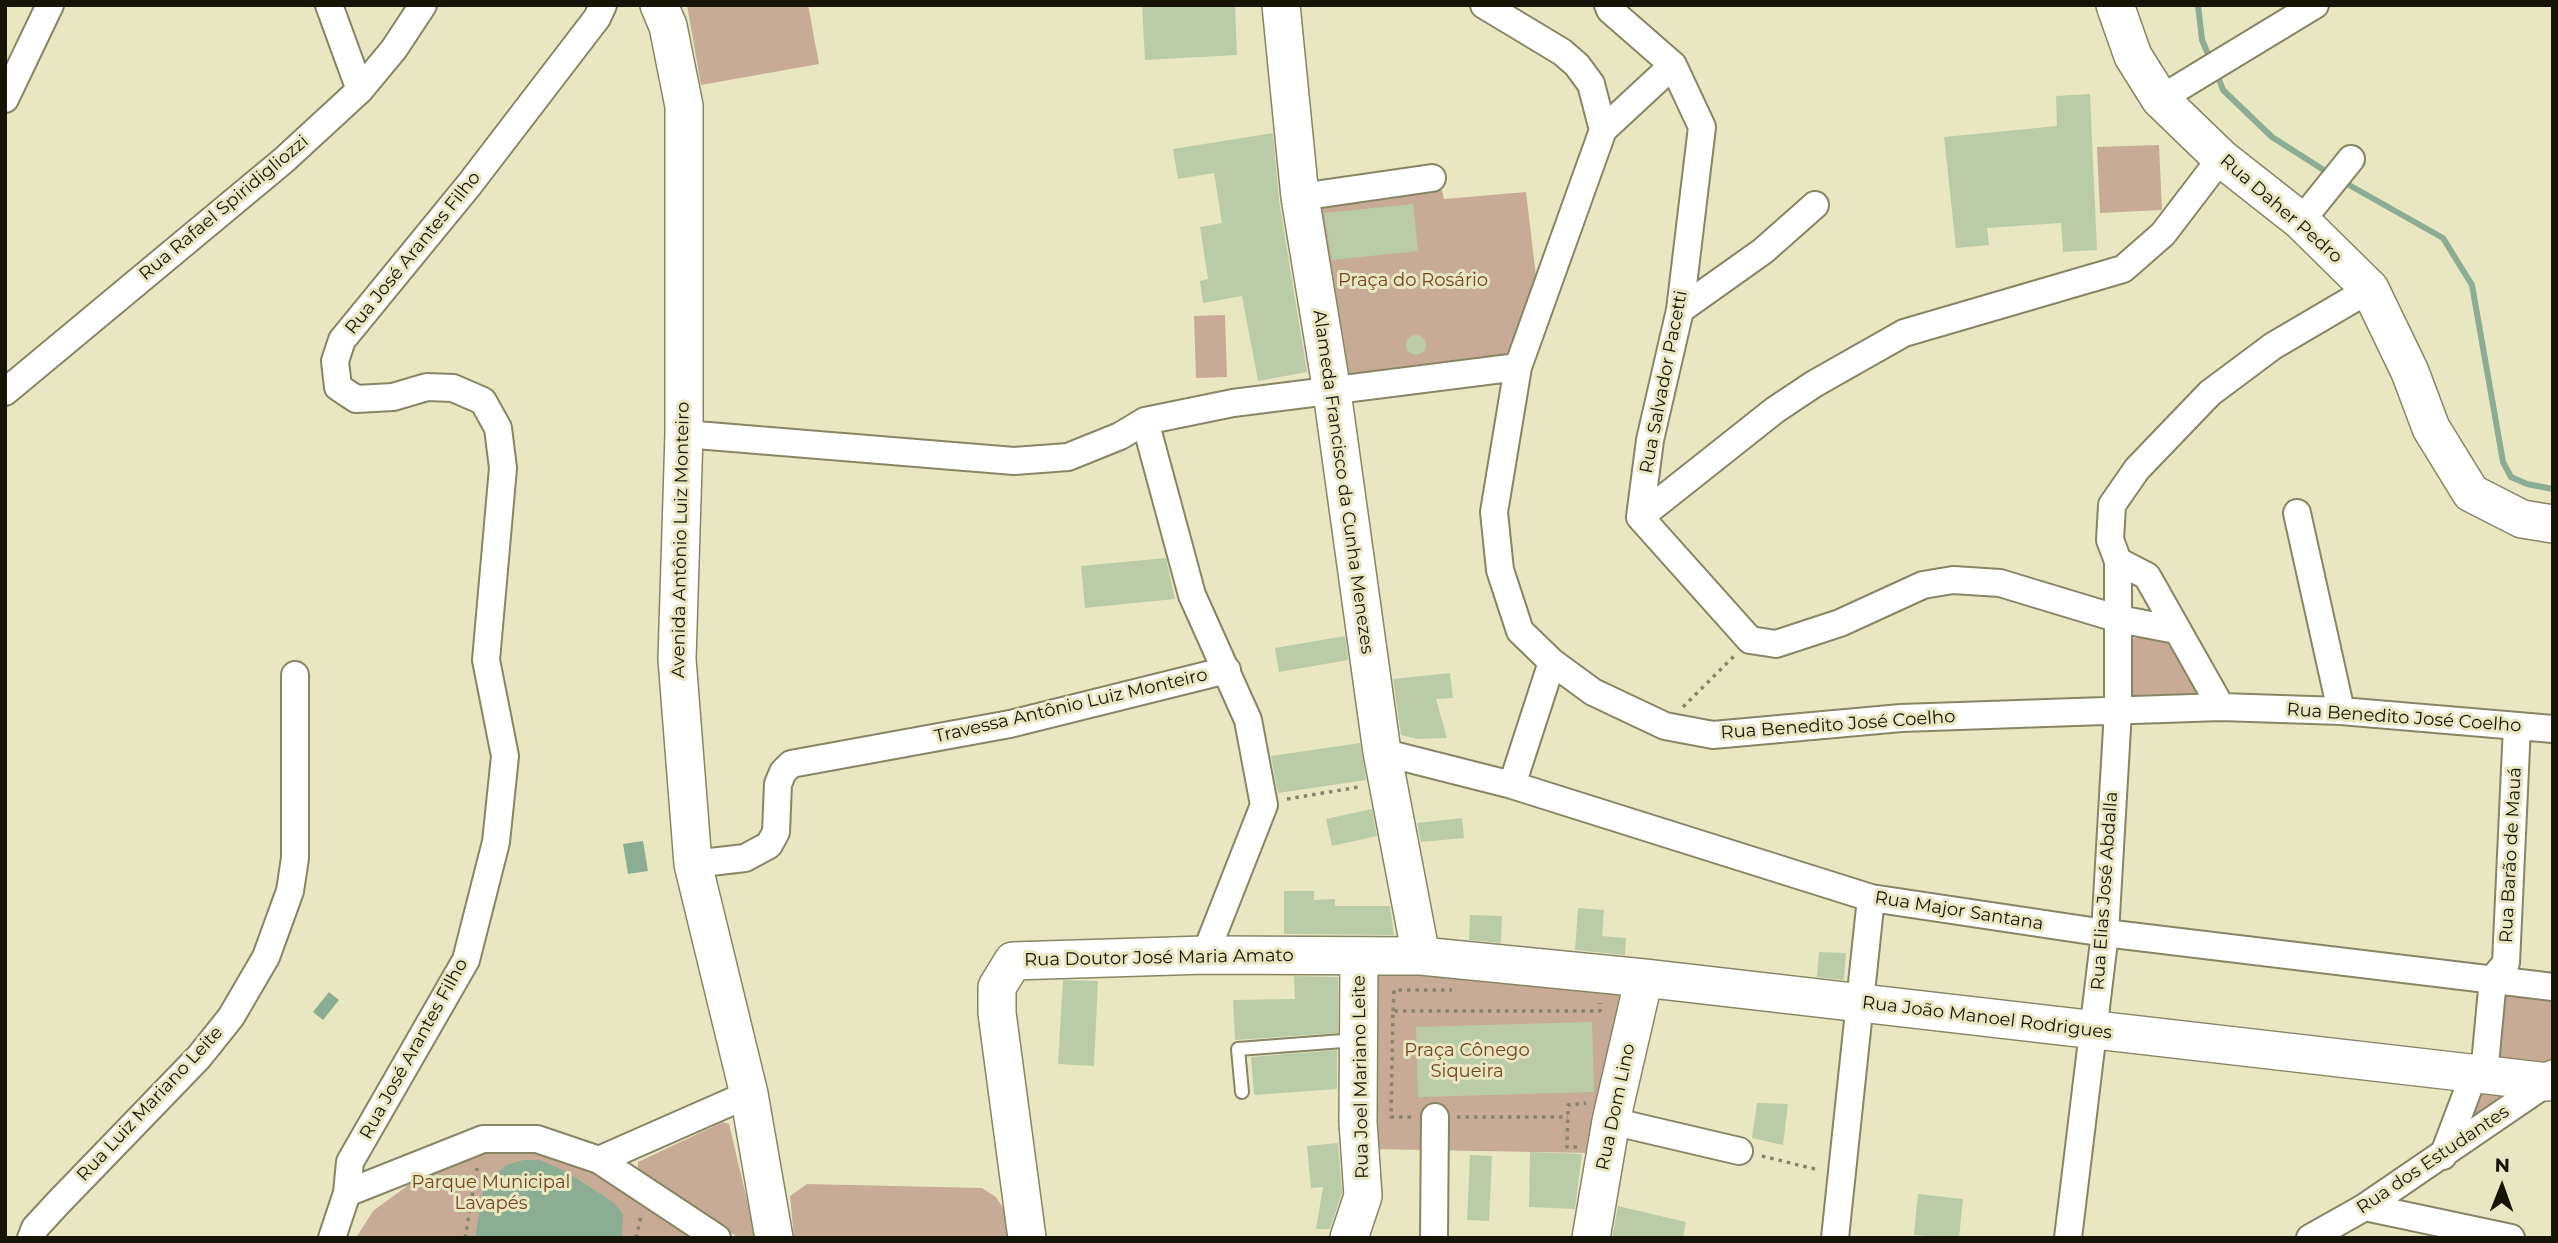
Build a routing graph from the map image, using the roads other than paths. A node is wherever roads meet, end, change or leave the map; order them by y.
1 (50, 5) edge
2 (329, 5) edge
3 (423, 5) edge
4 (603, 5) edge
5 (659, 5) edge
6 (1281, 5) edge
7 (1485, 5) edge
8 (2115, 5) edge
9 (2315, 5) edge
10 (1609, 8) edge
11 (1673, 65) junction
12 (360, 90) junction
13 (2172, 92) junction
14 (5, 99) edge
15 (1603, 130) junction
16 (2221, 158) junction
17 (2346, 165) dead end
18 (1432, 178) dead end
19 (1300, 197) junction
20 (1815, 205) dead end
21 (2306, 214) junction
22 (2370, 289) junction
23 (1680, 310) junction
24 (1518, 368) junction
25 (5, 392) edge
26 (1332, 392) junction
27 (1145, 421) junction
28 (684, 434) junction
29 (2297, 513) dead end
30 (1640, 517) junction
31 (2553, 524) edge
32 (2118, 561) junction
33 (2119, 620) junction
34 (2176, 630) junction
35 (1552, 663) junction
36 (1227, 670) junction
37 (295, 676) dead end
38 (2221, 707) junction
39 (2118, 711) junction
40 (2342, 711) junction
41 (2517, 726) junction
42 (2553, 729) edge
43 (1385, 767) junction
44 (1512, 785) junction
45 (693, 864) junction
46 (1871, 898) junction
47 (2105, 933) junction
48 (1205, 955) junction
49 (1359, 956) junction
50 (1421, 956) junction
51 (1644, 978) junction
52 (2493, 979) junction
53 (2553, 987) edge
54 (1860, 1003) junction
55 (2094, 1031) junction
56 (1357, 1040) junction
57 (2484, 1075) junction
58 (2551, 1081) edge
59 (1242, 1092) dead end
60 (749, 1094) junction
61 (1435, 1117) road end
62 (1611, 1121) junction
63 (1739, 1151) road end
64 (2443, 1156) junction
65 (599, 1160) junction
66 (347, 1193) junction
67 (2365, 1207) junction
68 (1842, 1237) edge
69 (31, 1238) edge
70 (332, 1238) edge
71 (717, 1238) edge
72 (774, 1238) edge
73 (1027, 1238) edge
74 (1349, 1238) edge
75 (1434, 1238) edge
76 (1591, 1238) edge
77 (2068, 1238) edge
78 (2310, 1238) edge
79 (2511, 1238) edge

1 - 14 street
2 - 12 street
3 - 12 street, Rua Rafael Spiridigliozzi
4 - 66 street, Rua José Arantes Filho
5 - 28 street, Avenida Antônio Luiz Monteiro
6 - 19 street, Alameda Francisco da Cunha Menezes
7 - 15 street
8 - 13 street, Rua Daher Pedro
9 - 13 street
10 - 11 street
11 - 15 street
11 - 23 street, Rua Salvador Pacetti
12 - 25 street, Rua Rafael Spiridigliozzi
13 - 16 street, Rua Daher Pedro
15 - 24 street, Rua Benedito José Coelho
16 - 21 street, Rua Daher Pedro
16 - 30 street
17 - 21 street
18 - 19 street
19 - 26 street, Alameda Francisco da Cunha Menezes
20 - 23 street
21 - 22 street, Rua Daher Pedro
22 - 31 street, Rua Daher Pedro
22 - 32 street, Rua Elias José Abdalla
23 - 30 street, Rua Salvador Pacetti
24 - 26 street
24 - 35 street, Rua Benedito José Coelho
26 - 27 street
26 - 43 street, Alameda Francisco da Cunha Menezes
27 - 28 street
27 - 36 street
28 - 45 street, Avenida Antônio Luiz Monteiro
29 - 40 street
30 - 33 street
32 - 33 street, Rua Elias José Abdalla
32 - 34 street
33 - 34 street
33 - 39 street, Rua Elias José Abdalla
34 - 38 street
35 - 39 street, Rua Benedito José Coelho
35 - 44 street
36 - 45 street, Travessa Antônio Luiz Monteiro
36 - 48 street
37 - 69 street, Rua Luiz Mariano Leite
38 - 39 street, Rua Benedito José Coelho
38 - 40 street, Rua Benedito José Coelho
39 - 47 street, Rua Elias José Abdalla
40 - 41 street, Rua Benedito José Coelho
41 - 42 street, Rua Benedito José Coelho
41 - 52 street, Rua Barão de Mauá
43 - 44 street, Rua Major Santana
43 - 50 street, Alameda Francisco da Cunha Menezes
44 - 46 street, Rua Major Santana
45 - 60 street, Avenida Antônio Luiz Monteiro
46 - 47 street, Rua Major Santana
46 - 54 street
47 - 52 street, Rua Major Santana
47 - 55 street, Rua Elias José Abdalla
48 - 49 street, Rua Doutor José Maria Amato
48 - 73 street, Rua Doutor José Maria Amato
49 - 50 street, Rua Doutor José Maria Amato
49 - 56 street, Rua Joel Mariano Leite
50 - 51 street, Rua João Manoel Rodrigues
51 - 54 street, Rua João Manoel Rodrigues
51 - 62 street, Rua Dom Lino
52 - 53 street, Rua Major Santana
52 - 57 street, Rua Barão de Mauá
54 - 55 street, Rua João Manoel Rodrigues
54 - 68 street
55 - 57 street, Rua João Manoel Rodrigues
55 - 77 street, Rua Elias José Abdalla
56 - 59 lane
56 - 74 street, Rua Joel Mariano Leite
57 - 58 street, Rua João Manoel Rodrigues
57 - 64 street
58 - 64 street, Rua dos Estudantes
60 - 65 street
60 - 72 street, Avenida Antônio Luiz Monteiro
61 - 75 street
62 - 63 street
62 - 76 street, Rua Dom Lino
64 - 67 street, Rua dos Estudantes
65 - 66 street
65 - 71 street
66 - 70 street, Rua José Arantes Filho
67 - 78 street, Rua dos Estudantes
67 - 79 street

